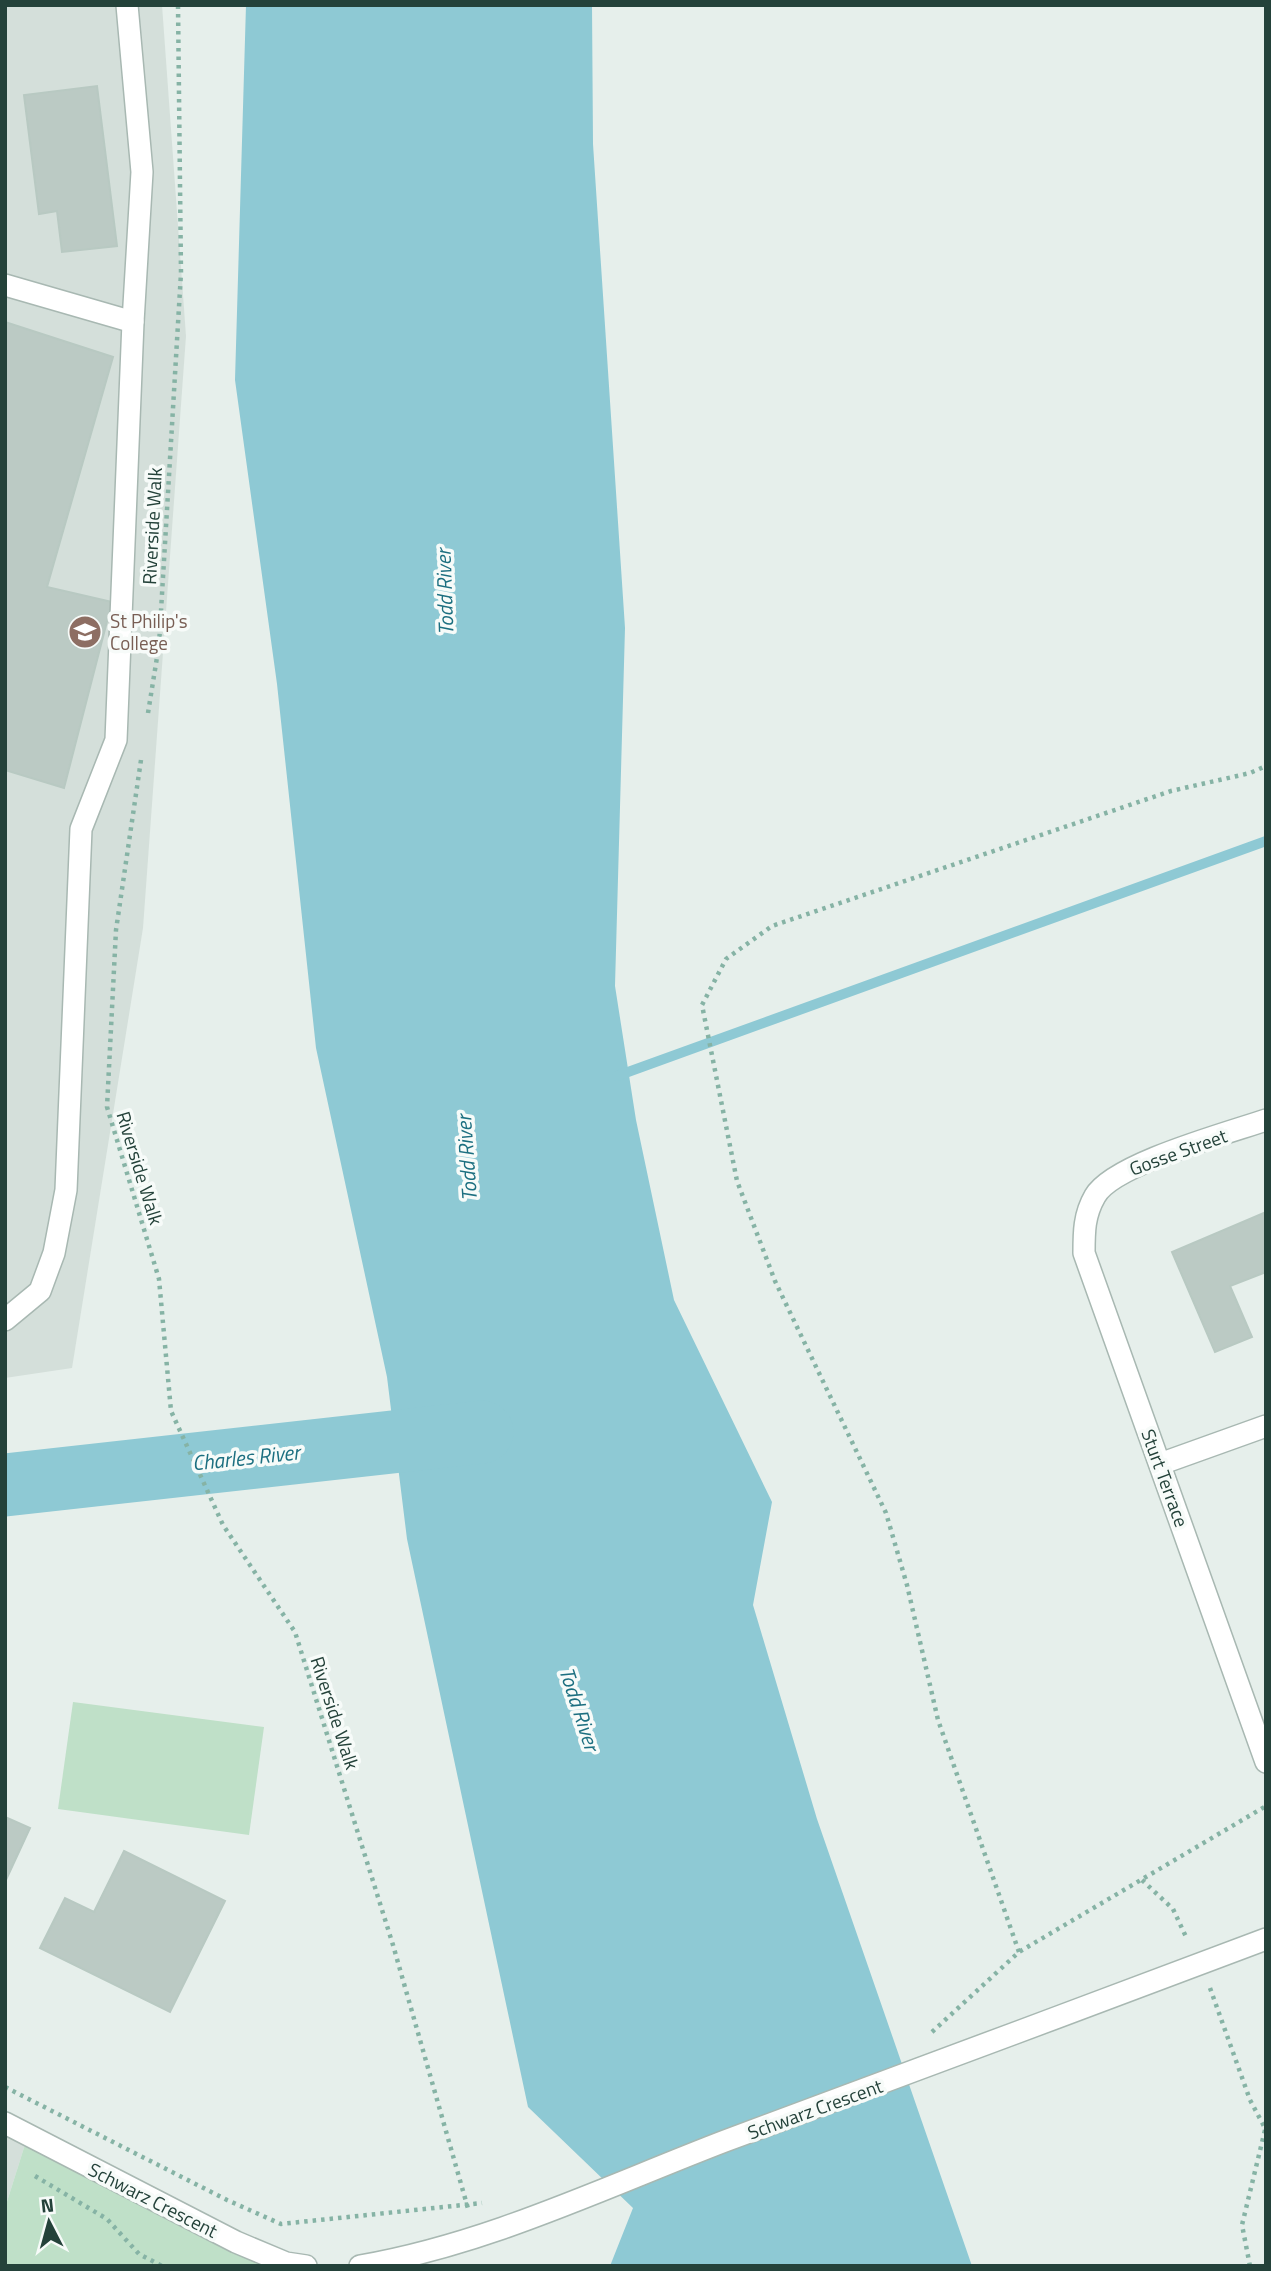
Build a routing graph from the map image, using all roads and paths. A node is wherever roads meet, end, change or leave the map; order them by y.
1 (127, 5) edge
2 (178, 5) edge
3 (5, 285) edge
4 (134, 322) junction
5 (146, 726) dead end
6 (142, 753) dead end
7 (1266, 766) edge
8 (1266, 1120) edge
9 (1096, 1193) joint
10 (5, 1320) edge
11 (1266, 1426) edge
12 (1160, 1464) junction
13 (1264, 1751) edge
14 (1266, 1806) edge
15 (1142, 1880) junction
16 (1266, 1939) edge
17 (1019, 1952) junction
18 (1199, 1964) junction
19 (930, 2034) dead end
20 (5, 2087) edge
21 (5, 2123) edge
22 (1266, 2130) edge
23 (35, 2176) dead end
24 (492, 2202) dead end
25 (467, 2204) junction
26 (473, 2239) junction
27 (162, 2266) edge
28 (306, 2266) edge
29 (360, 2266) edge
30 (1250, 2266) edge

1 - 4 street
2 - 5 path, Riverside Walk
3 - 4 street
4 - 10 street
6 - 25 path, Riverside Walk
7 - 17 path
8 - 9 street, Gosse Street
9 - 12 street, Sturt Terrace
11 - 12 street
12 - 13 street, Sturt Terrace
14 - 15 path
15 - 17 path
15 - 18 path
16 - 18 street, Schwarz Crescent
17 - 19 path
18 - 22 path
18 - 26 street, Schwarz Crescent
20 - 25 path
21 - 28 street, Schwarz Crescent
22 - 30 path
23 - 27 path
24 - 25 path
25 - 26 path, Riverside Walk
26 - 29 street, Schwarz Crescent

